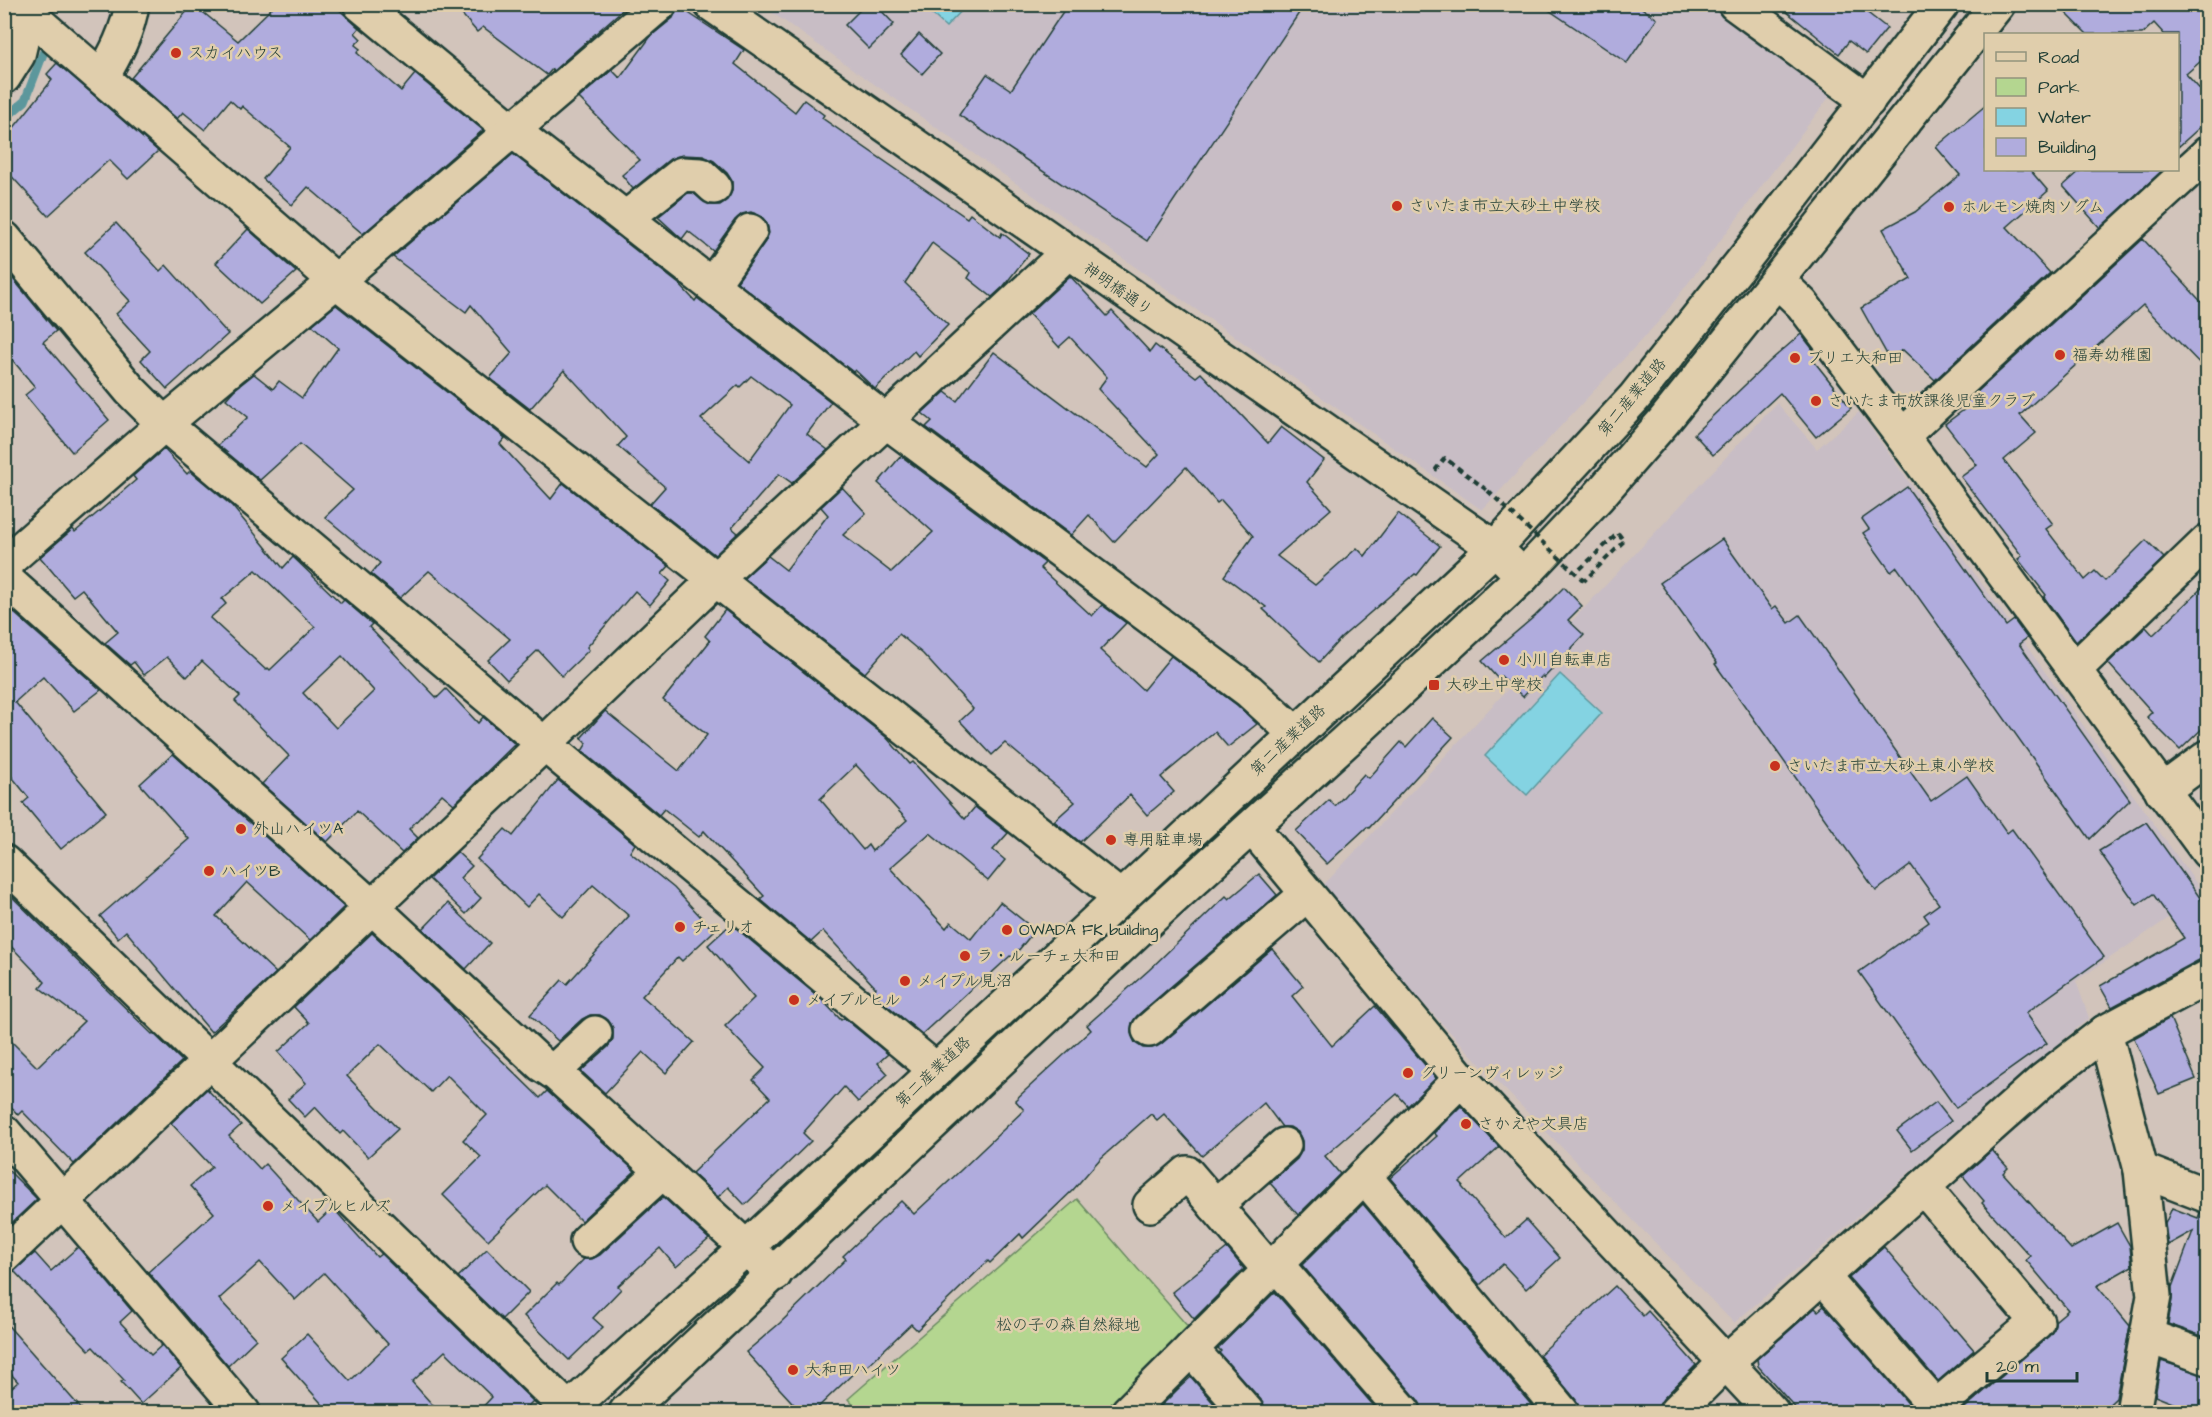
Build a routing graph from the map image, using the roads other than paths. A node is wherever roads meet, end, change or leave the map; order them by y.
1 (132, 4) edge
2 (660, 4) edge
3 (1735, 4) edge
4 (1942, 4) edge
5 (1998, 4) edge
6 (370, 7) edge
7 (724, 8) edge
8 (28, 9) edge
9 (4, 77) edge
10 (102, 77) junction
11 (1868, 100) junction
12 (512, 130) junction
13 (2208, 153) edge
14 (714, 187) dead end
15 (626, 218) junction
16 (750, 231) dead end
17 (4, 238) edge
18 (1067, 253) junction
19 (336, 281) junction
20 (1778, 281) junction
21 (712, 285) junction
22 (886, 421) junction
23 (164, 424) junction
24 (1902, 436) junction
25 (2208, 541) edge
26 (1495, 548) junction
27 (4, 564) edge
28 (1523, 576) junction
29 (4, 578) edge
30 (716, 579) junction
31 (2074, 670) junction
32 (1295, 734) junction
33 (544, 744) junction
34 (2208, 757) edge
35 (2162, 790) junction
36 (1252, 827) junction
37 (2208, 852) edge
38 (9, 874) edge
39 (1307, 894) junction
40 (1120, 897) junction
41 (372, 907) junction
42 (2208, 977) edge
43 (1149, 1029) dead end
44 (2105, 1032) junction
45 (595, 1033) dead end
46 (210, 1061) junction
47 (936, 1070) junction
48 (554, 1072) junction
49 (1461, 1079) junction
50 (4, 1132) edge
51 (1284, 1145) dead end
52 (2141, 1170) junction
53 (663, 1171) junction
54 (1364, 1176) junction
55 (1923, 1187) junction
56 (2208, 1196) edge
57 (63, 1201) junction
58 (1150, 1205) dead end
59 (1215, 1206) junction
60 (587, 1241) dead end
61 (747, 1246) junction
62 (4, 1256) edge
63 (1273, 1267) junction
64 (775, 1274) junction
65 (1822, 1276) junction
66 (2147, 1336) junction
67 (1191, 1349) junction
68 (2208, 1358) edge
69 (1725, 1363) junction
70 (1933, 1410) edge
71 (567, 1411) edge
72 (1132, 1411) edge
73 (243, 1413) edge
74 (626, 1413) edge
75 (1247, 1413) edge
76 (1404, 1413) edge
77 (1562, 1413) edge
78 (1676, 1413) edge
79 (1772, 1413) edge
80 (2133, 1413) edge

1 - 10 street
2 - 12 street
3 - 11 street
4 - 11 street, 第二産業道路
5 - 20 street
6 - 12 street
7 - 18 street, 神明橋通り
8 - 9 street
8 - 10 street
10 - 19 street
11 - 26 street, 第二産業道路
12 - 15 street
12 - 19 street
13 - 24 street
14 - 15 street
15 - 21 street
16 - 21 street
17 - 23 street
18 - 22 street
18 - 26 street, 神明橋通り
19 - 23 street
19 - 30 street
20 - 24 street
20 - 28 street
21 - 22 street
22 - 30 street
22 - 32 street
23 - 27 street
23 - 33 street
24 - 31 street
25 - 31 street
26 - 28 street, 神明橋通り
26 - 32 street, 第二産業道路
28 - 36 street
29 - 41 street
30 - 33 street
30 - 40 street
31 - 35 street
32 - 40 street, 第二産業道路
33 - 41 street
33 - 47 street
34 - 35 street
35 - 37 street
36 - 39 street
36 - 64 street
38 - 46 street
39 - 43 street
39 - 49 street
40 - 47 street, 第二産業道路
41 - 46 street
41 - 48 street
42 - 44 street
44 - 52 street
44 - 55 street
45 - 48 street
46 - 57 street
46 - 71 street
47 - 61 street, 第二産業道路
48 - 53 street
49 - 54 street
49 - 69 street
50 - 57 street
51 - 59 street
52 - 56 street
52 - 66 street
53 - 60 street
53 - 61 street
54 - 63 street
54 - 77 street
55 - 65 street
55 - 70 street
57 - 62 street
57 - 73 street
58 - 59 street
59 - 63 street
61 - 64 street
61 - 71 street, 第二産業道路
63 - 67 street
63 - 76 street
64 - 74 street
65 - 69 street
65 - 70 street
66 - 68 street
66 - 80 street
67 - 72 street
67 - 75 street
69 - 78 street
69 - 79 street

